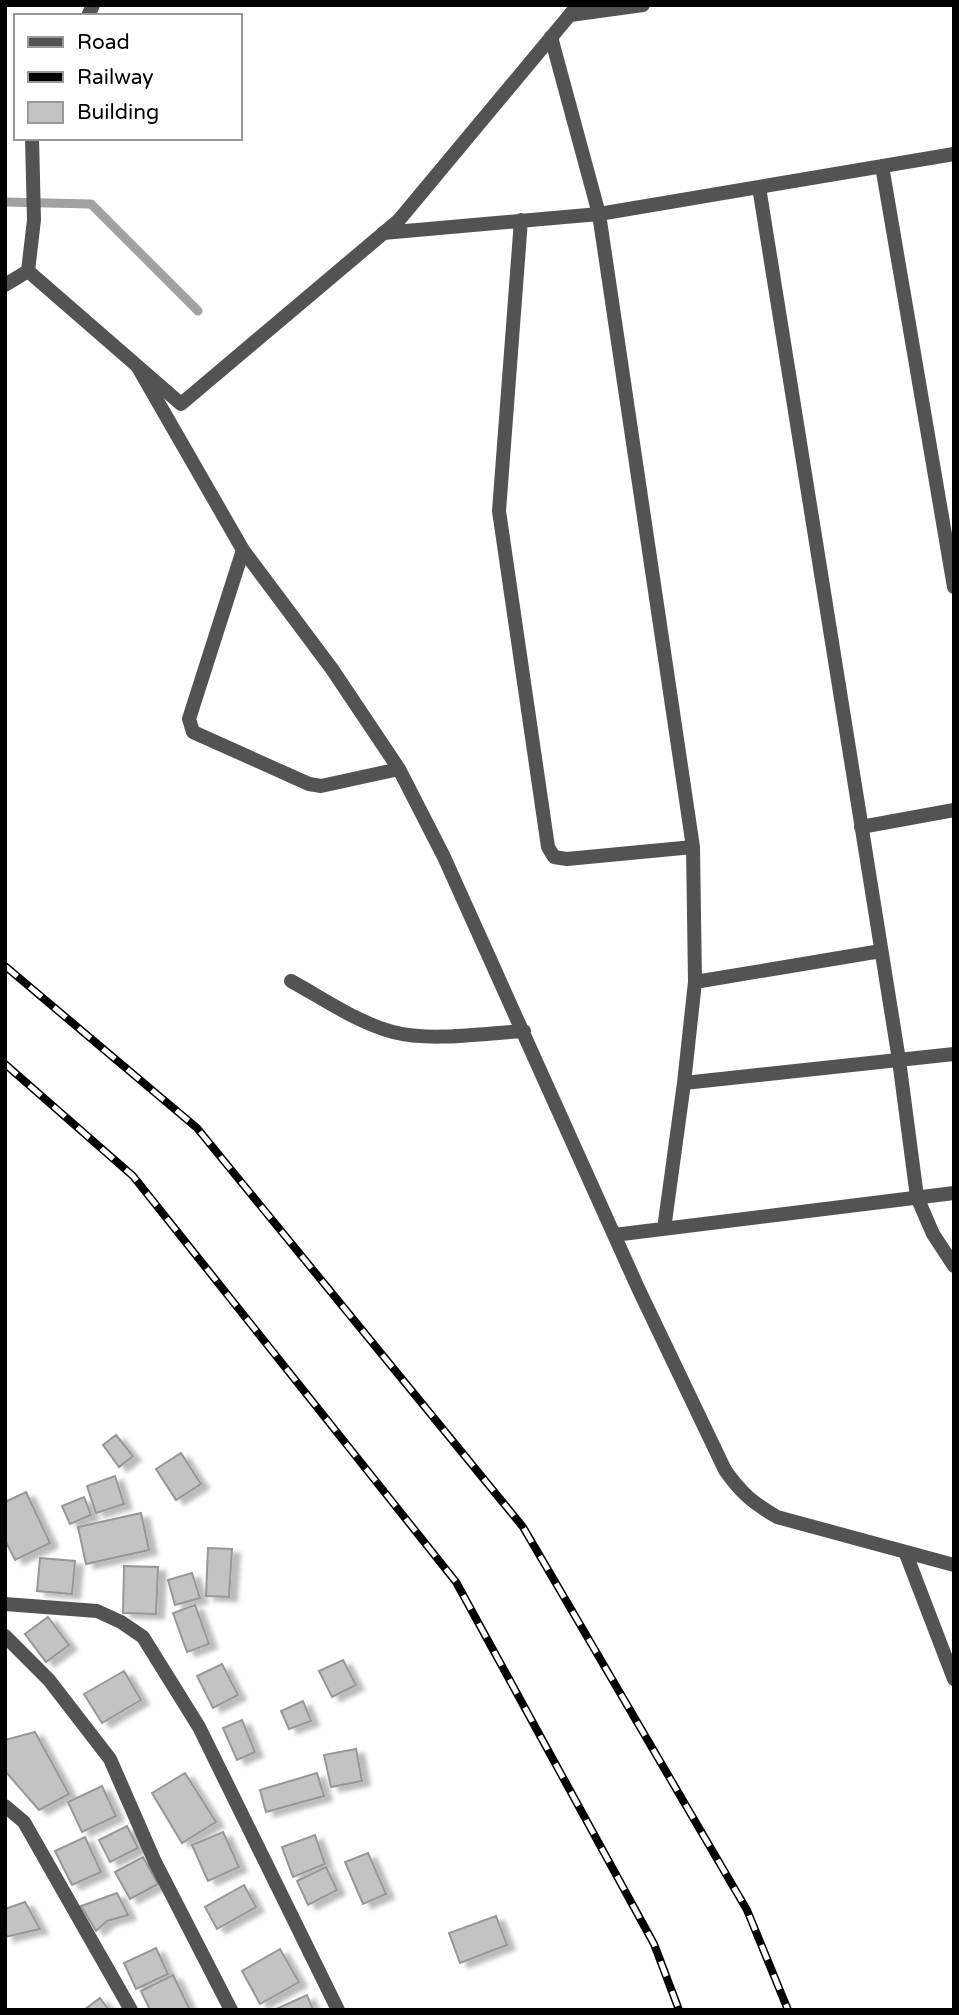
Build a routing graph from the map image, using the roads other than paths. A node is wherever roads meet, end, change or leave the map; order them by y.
1 (643, 5) edge
2 (574, 10) edge
3 (551, 37) junction
4 (32, 140) edge
5 (954, 155) edge
6 (882, 166) junction
7 (759, 187) junction
8 (599, 214) junction
9 (521, 220) junction
10 (383, 233) junction
11 (28, 271) junction
12 (5, 285) edge
13 (139, 368) junction
14 (243, 550) junction
15 (954, 587) edge
16 (399, 769) junction
17 (954, 810) edge
18 (862, 827) junction
19 (693, 847) junction
20 (881, 951) junction
21 (291, 981) dead end
22 (695, 982) junction
23 (524, 1031) junction
24 (954, 1054) edge
25 (899, 1060) junction
26 (684, 1083) junction
27 (954, 1193) edge
28 (917, 1197) junction
29 (664, 1228) junction
30 (614, 1235) junction
31 (954, 1266) edge
32 (906, 1554) junction
33 (954, 1565) edge
34 (5, 1604) edge
35 (5, 1636) edge
36 (954, 1679) edge
37 (5, 1806) edge
38 (131, 2010) edge
39 (232, 2010) edge
40 (338, 2010) edge

1 - 2 street
2 - 3 street
3 - 8 street
3 - 10 street
4 - 11 street
5 - 6 street
6 - 7 street
6 - 15 street
7 - 8 street
7 - 18 street
8 - 9 street
8 - 19 street
9 - 10 street
9 - 19 street
10 - 13 street
11 - 12 street
11 - 13 street
13 - 14 street
14 - 16 street
14 - 16 street
16 - 23 street
17 - 18 street
18 - 20 street
19 - 22 street
20 - 22 street
20 - 25 street
21 - 23 street
22 - 26 street
23 - 30 street
24 - 25 street
25 - 26 street
25 - 28 street
26 - 29 street
27 - 28 street
28 - 29 street
28 - 31 street
29 - 30 street
30 - 32 street
32 - 33 street
32 - 36 street
34 - 40 street
35 - 39 street
37 - 38 street

